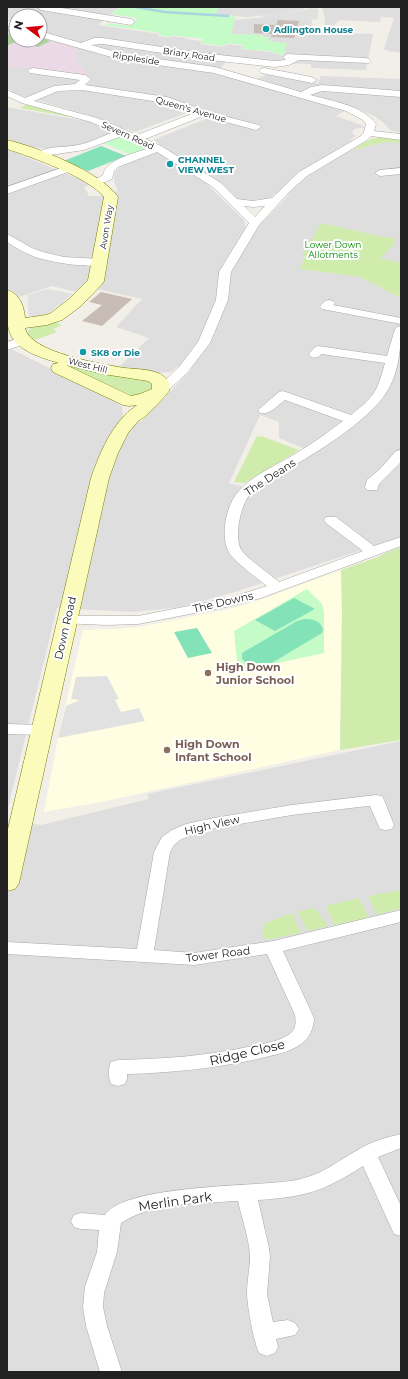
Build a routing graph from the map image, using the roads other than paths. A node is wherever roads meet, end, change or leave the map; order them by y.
1 (41, 7) edge
2 (131, 22) dead end
3 (48, 36) edge
4 (81, 46) junction
5 (286, 56) dead end
6 (297, 58) junction
7 (360, 60) dead end
8 (33, 71) dead end
9 (233, 75) junction
10 (309, 79) dead end
11 (79, 86) junction
12 (7, 93) edge
13 (401, 94) edge
14 (302, 95) junction
15 (25, 101) junction
16 (202, 113) junction
17 (256, 127) dead end
18 (123, 132) junction
19 (369, 133) junction
20 (401, 137) edge
21 (138, 138) junction
22 (7, 144) edge
23 (158, 148) junction
24 (38, 156) junction
25 (67, 169) junction
26 (401, 171) edge
27 (385, 172) dead end
28 (96, 182) junction
29 (7, 191) edge
30 (276, 201) junction
31 (235, 202) junction
32 (255, 223) junction
33 (7, 237) edge
34 (100, 262) junction
35 (7, 295) edge
36 (326, 307) dead end
37 (401, 321) edge
38 (17, 324) junction
39 (401, 329) edge
40 (25, 342) junction
41 (7, 346) edge
42 (318, 350) dead end
43 (392, 360) junction
44 (60, 362) junction
45 (157, 387) junction
46 (130, 409) junction
47 (264, 410) dead end
48 (353, 420) junction
49 (401, 454) edge
50 (370, 483) dead end
51 (331, 520) dead end
52 (401, 541) edge
53 (372, 552) junction
54 (277, 587) junction
55 (66, 620) junction
56 (7, 729) edge
57 (42, 730) junction
58 (386, 825) dead end
59 (11, 848) edge
60 (7, 883) edge
61 (401, 916) edge
62 (272, 946) junction
63 (7, 948) edge
64 (144, 957) junction
65 (118, 1066) dead end
66 (401, 1141) edge
67 (367, 1154) junction
68 (246, 1192) junction
69 (81, 1221) dead end
70 (110, 1223) junction
71 (401, 1228) edge
72 (288, 1329) dead end
73 (111, 1372) edge

1 - 2 street
3 - 4 street, Rippleside
4 - 6 street, Briary Road
4 - 9 street, Rippleside
5 - 6 street, Briary Road
6 - 7 street, Briary Road
8 - 11 street
9 - 10 street, Rippleside
9 - 14 street, Rippleside
11 - 15 street, Queen's Avenue
11 - 16 street, Queen's Avenue
12 - 15 street, Severn Road
13 - 14 street
14 - 19 street, Rippleside
15 - 18 street, Severn Road
16 - 17 street, Queen's Avenue
16 - 21 street
18 - 21 street, Severn Road
18 - 24 street
19 - 20 street
19 - 30 street
21 - 23 street, Severn Road
22 - 24 street, Avon Way
23 - 28 street
23 - 31 street, Severn Road
24 - 25 street, Avon Way
25 - 28 street, Avon Way
25 - 29 street
26 - 27 street
28 - 34 street, Avon Way
30 - 31 street
30 - 32 street
31 - 32 street, Severn Road
32 - 45 street
33 - 34 street
34 - 38 street, Avon Way
35 - 38 street, West Hill
36 - 37 street
38 - 40 street, West Hill
39 - 43 street, The Deans
40 - 41 street
40 - 44 street, West Hill
42 - 43 street
43 - 48 street, The Deans
44 - 45 street, West Hill
44 - 46 street, West Hill
45 - 46 street, Down Road
46 - 55 street, Down Road
47 - 48 street
48 - 54 street, The Deans
49 - 50 street
51 - 53 street
52 - 53 street, The Downs
53 - 54 street, The Downs
54 - 55 street, The Downs
55 - 57 street, Down Road
56 - 57 street
57 - 59 street, Down Road
58 - 64 street, High View
59 - 60 street, Down Road
61 - 62 street, Tower Road
62 - 64 street, Tower Road
62 - 65 street, Ridge Close
63 - 64 street, Tower Road
66 - 67 street, Merlin Park
67 - 68 street, Merlin Park
67 - 71 street
68 - 70 street, Merlin Park
68 - 72 street
69 - 70 street
70 - 73 street

